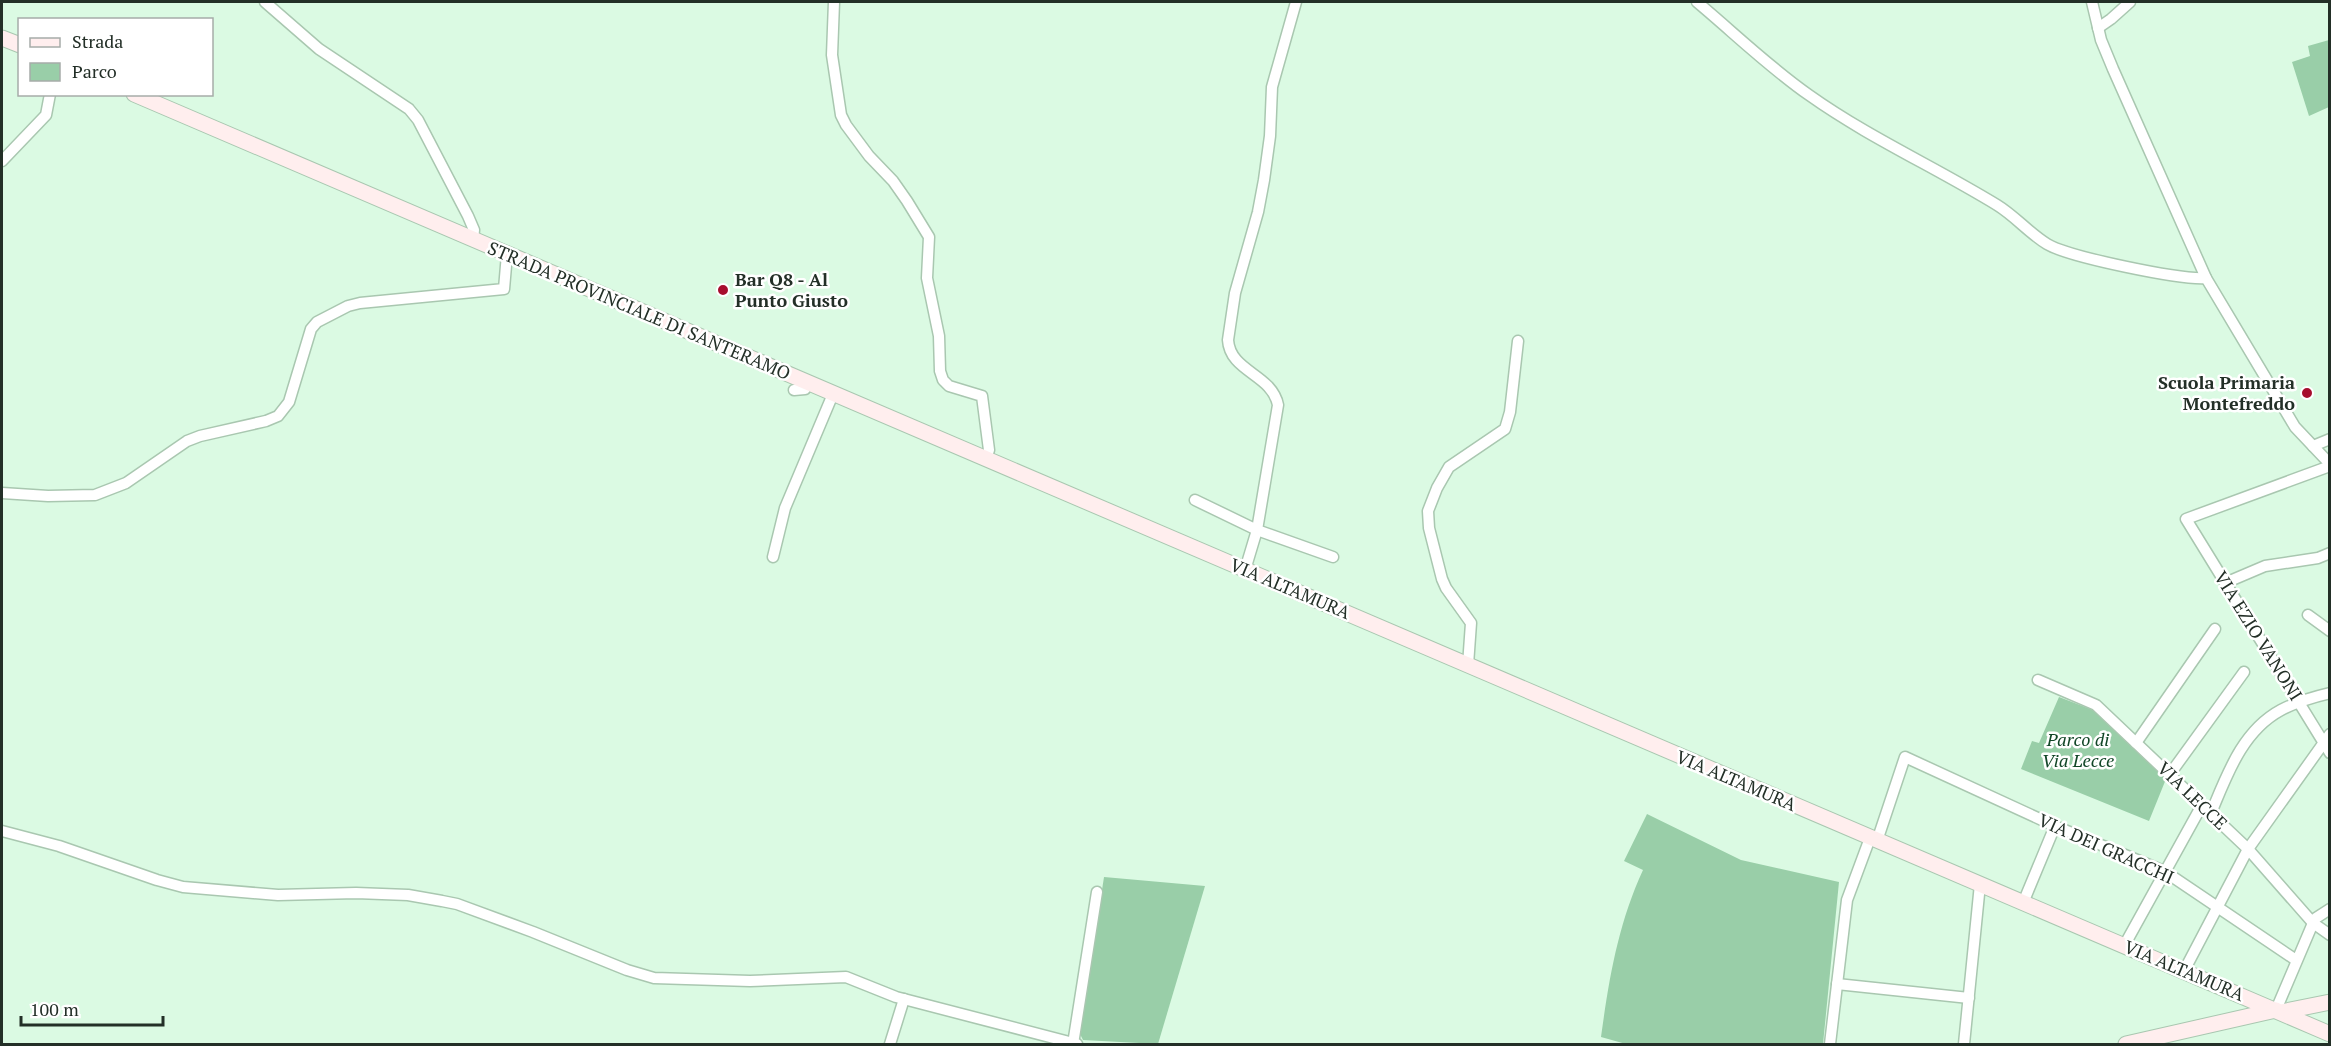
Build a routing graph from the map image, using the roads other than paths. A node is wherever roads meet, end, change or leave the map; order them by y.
1 (265, 2) edge
2 (834, 2) edge
3 (1296, 2) edge
4 (1697, 2) edge
5 (2092, 2) edge
6 (2130, 2) edge
7 (2098, 28) junction
8 (2, 38) edge
9 (18, 44) edge
10 (50, 96) edge
11 (139, 96) edge
12 (2, 161) edge
13 (473, 240) junction
14 (507, 254) junction
15 (2206, 278) junction
16 (1518, 341) dead end
17 (833, 394) junction
18 (2330, 439) edge
19 (2313, 446) junction
20 (986, 459) junction
21 (2330, 465) edge
22 (2, 493) edge
23 (1195, 500) dead end
24 (1144, 527) joint
25 (1257, 530) junction
26 (2330, 554) edge
27 (774, 557) dead end
28 (1333, 557) dead end
29 (1245, 570) junction
30 (2225, 583) junction
31 (2308, 615) dead end
32 (2215, 629) dead end
33 (2330, 631) edge
34 (1468, 665) junction
35 (2244, 672) dead end
36 (2038, 680) dead end
37 (2330, 693) edge
38 (2298, 702) junction
39 (2326, 738) edge
40 (2136, 742) junction
41 (2330, 753) edge
42 (2170, 774) junction
43 (2202, 805) junction
44 (2211, 813) junction
45 (2055, 826) junction
46 (2, 831) edge
47 (1874, 839) junction
48 (2248, 849) junction
49 (2164, 871) junction
50 (1980, 884) junction
51 (1097, 892) dead end
52 (2023, 903) junction
53 (2217, 907) junction
54 (2330, 909) edge
55 (2313, 923) junction
56 (2330, 935) edge
57 (2124, 946) junction
58 (2296, 960) junction
59 (2184, 971) junction
60 (1837, 984) junction
61 (1969, 998) junction
62 (904, 999) junction
63 (2330, 1002) edge
64 (2279, 1011) junction
65 (2330, 1034) edge
66 (890, 1044) edge
67 (1075, 1044) edge
68 (1830, 1044) edge
69 (1964, 1044) edge
70 (2126, 1044) edge

1 - 13 street
2 - 20 street
3 - 25 street
4 - 15 street
5 - 7 street
6 - 7 street
7 - 15 street
8 - 9 main road
10 - 12 street
11 - 13 main road, STRADA PROVINCIALE DI SANTERAMO
13 - 14 main road, STRADA PROVINCIALE DI SANTERAMO
14 - 17 main road, STRADA PROVINCIALE DI SANTERAMO
14 - 22 street
15 - 19 street
16 - 34 street
17 - 20 main road, STRADA PROVINCIALE DI SANTERAMO
17 - 27 street
18 - 19 street
19 - 21 street
20 - 24 main road, STRADA PROVINCIALE DI SANTERAMO
21 - 30 street, VIA EZIO VANONI
23 - 25 street
24 - 29 main road, VIA ALTAMURA
25 - 28 street
25 - 29 street
26 - 30 street
29 - 34 main road, VIA ALTAMURA
30 - 38 street, VIA EZIO VANONI
31 - 33 street
32 - 40 street
34 - 47 main road, VIA ALTAMURA
35 - 42 street
36 - 40 street, VIA LECCE
37 - 38 street
38 - 39 street, VIA EZIO VANONI
38 - 44 street
39 - 41 street, VIA EZIO VANONI
39 - 48 street
40 - 42 street, VIA LECCE
42 - 43 street, VIA LECCE
43 - 44 street, VIA LECCE
43 - 49 street
44 - 48 street, VIA LECCE
45 - 47 street, VIA DEI GRACCHI
45 - 49 street, VIA DEI GRACCHI
45 - 52 street
46 - 62 street
47 - 50 main road, VIA ALTAMURA
47 - 60 street
48 - 53 street
48 - 55 street, VIA LECCE
49 - 53 street, VIA DEI GRACCHI
49 - 57 street
50 - 52 main road, VIA ALTAMURA
50 - 61 street
51 - 67 street
52 - 57 main road, VIA ALTAMURA
53 - 58 street, VIA DEI GRACCHI
53 - 59 street
54 - 55 street
55 - 56 street, VIA LECCE
55 - 58 street
57 - 59 main road, VIA ALTAMURA
58 - 64 street
59 - 64 main road, VIA ALTAMURA
60 - 61 street
60 - 68 street
61 - 69 street
62 - 66 street
62 - 67 street
63 - 64 main road
64 - 65 main road, VIA ALTAMURA
64 - 70 main road

